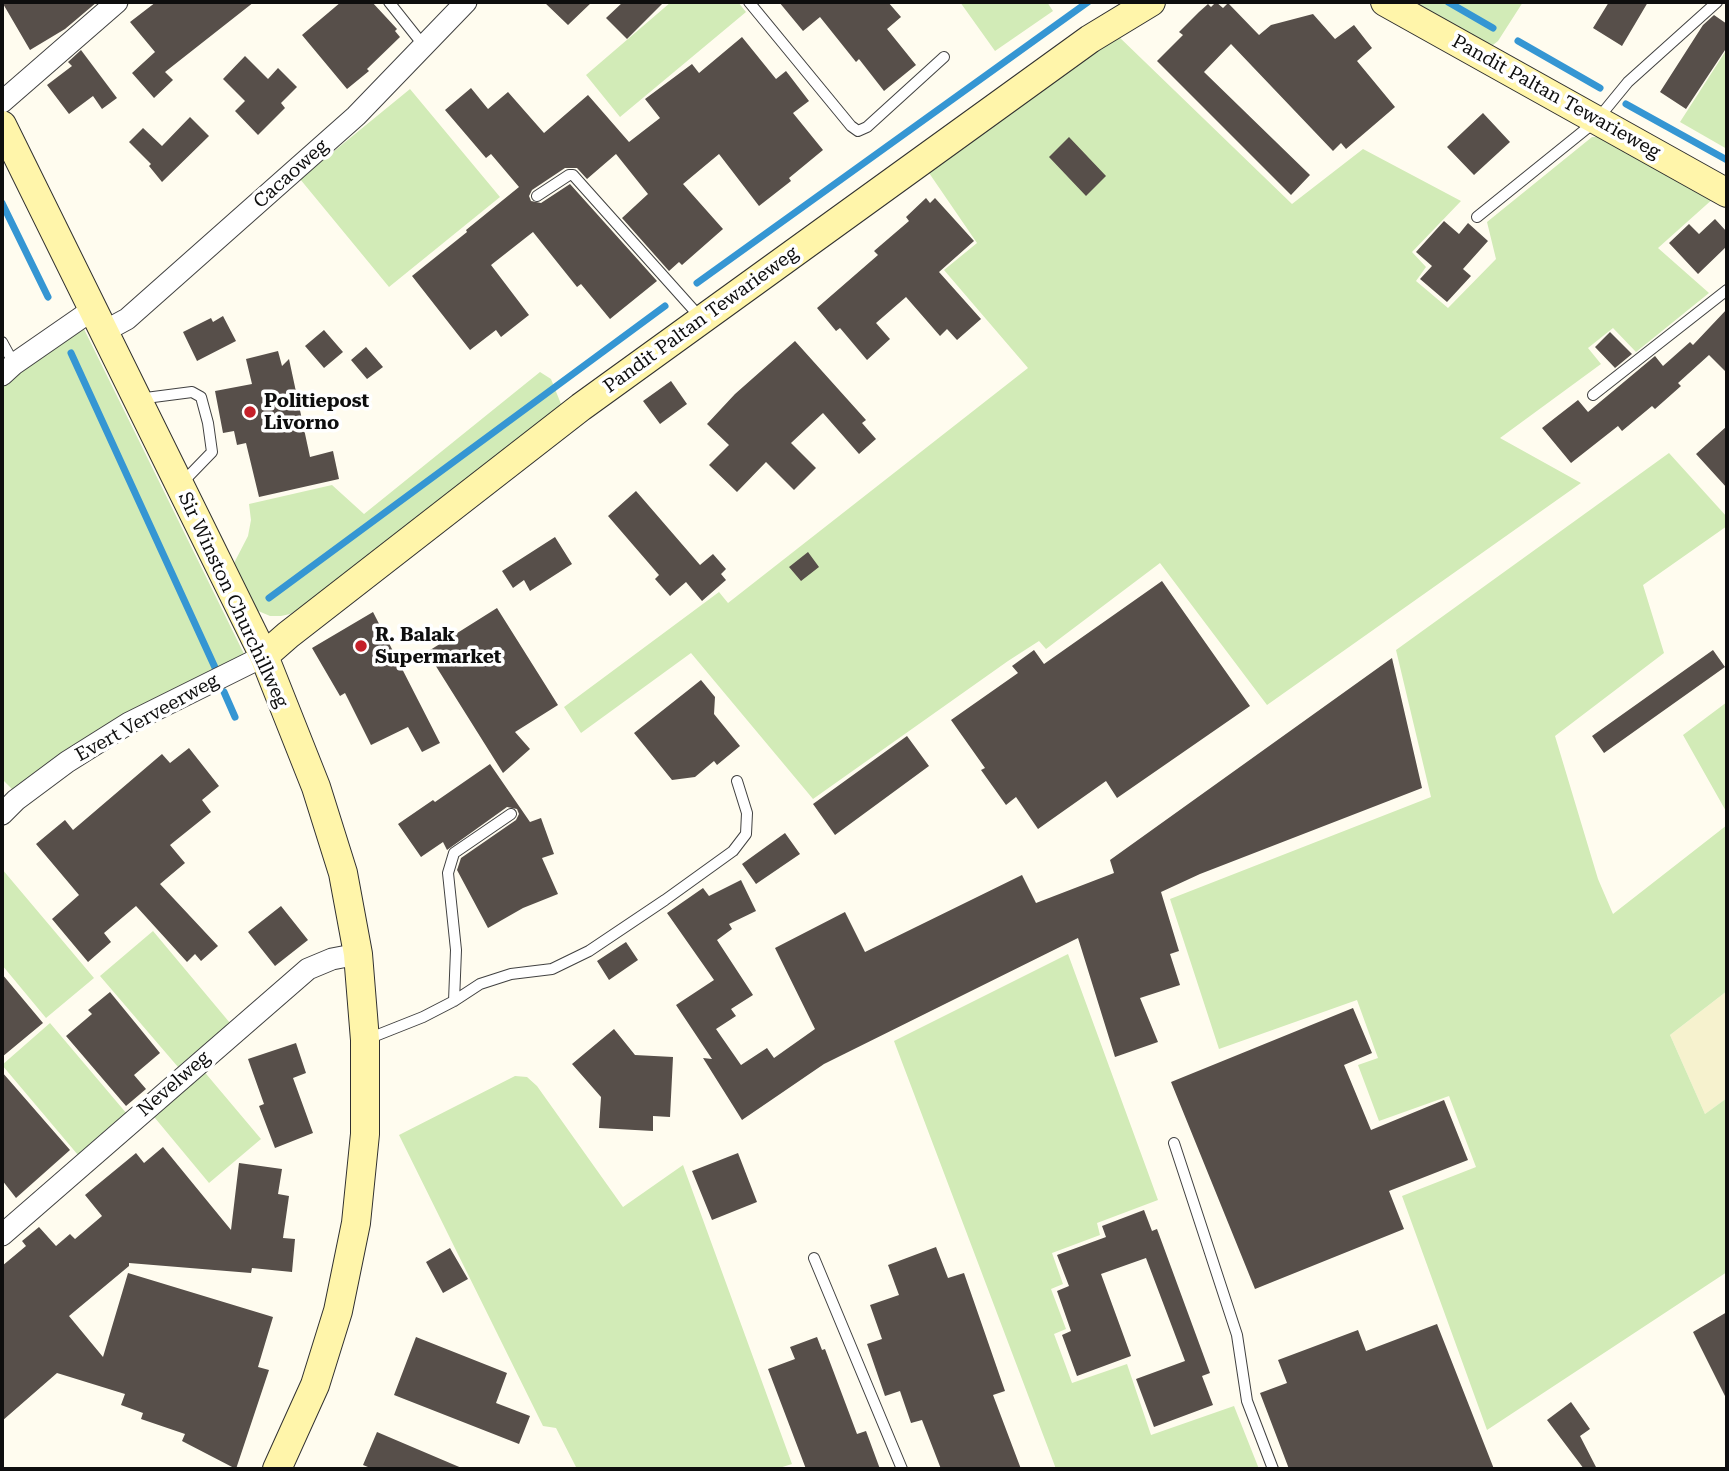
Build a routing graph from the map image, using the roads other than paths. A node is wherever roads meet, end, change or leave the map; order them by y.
1 (117, 2) edge
2 (389, 2) edge
3 (466, 2) edge
4 (749, 2) edge
5 (1151, 2) edge
6 (1385, 2) edge
7 (1717, 2) edge
8 (424, 46) junction
9 (944, 57) dead end
10 (2, 102) edge
11 (1596, 121) junction
12 (2, 125) edge
13 (1727, 192) edge
14 (537, 196) dead end
15 (1477, 217) dead end
16 (1727, 290) edge
17 (702, 320) junction
18 (97, 321) junction
19 (2, 342) edge
20 (8, 369) edge
21 (1593, 395) dead end
22 (136, 399) junction
23 (179, 486) junction
24 (264, 656) junction
25 (737, 781) dead end
26 (2, 814) edge
27 (511, 814) dead end
28 (358, 954) junction
29 (454, 1001) junction
30 (365, 1040) junction
31 (1174, 1143) dead end
32 (2, 1235) edge
33 (814, 1258) dead end
34 (277, 1469) edge
35 (902, 1469) edge
36 (1273, 1469) edge

1 - 10 street
2 - 8 lane
3 - 8 street, Cacaoweg
4 - 9 lane
5 - 17 street, Pandit Paltan Tewarieweg
6 - 11 street, Pandit Paltan Tewarieweg
7 - 11 lane
8 - 18 street, Cacaoweg
11 - 13 street, Pandit Paltan Tewarieweg
11 - 15 lane
12 - 18 street, Sir Winston Churchillweg
14 - 17 lane
16 - 21 lane
17 - 24 street, Pandit Paltan Tewarieweg
18 - 20 street, Cacaoweg
18 - 22 street, Sir Winston Churchillweg
19 - 20 lane
22 - 23 street, Sir Winston Churchillweg
22 - 23 lane
23 - 24 street, Sir Winston Churchillweg
24 - 26 street, Evert Verveerweg
24 - 28 street, Sir Winston Churchillweg
25 - 29 lane
27 - 29 lane
28 - 30 street, Sir Winston Churchillweg
28 - 32 street, Nevelweg
29 - 30 lane
30 - 34 street, Sir Winston Churchillweg
31 - 36 lane
33 - 35 lane

